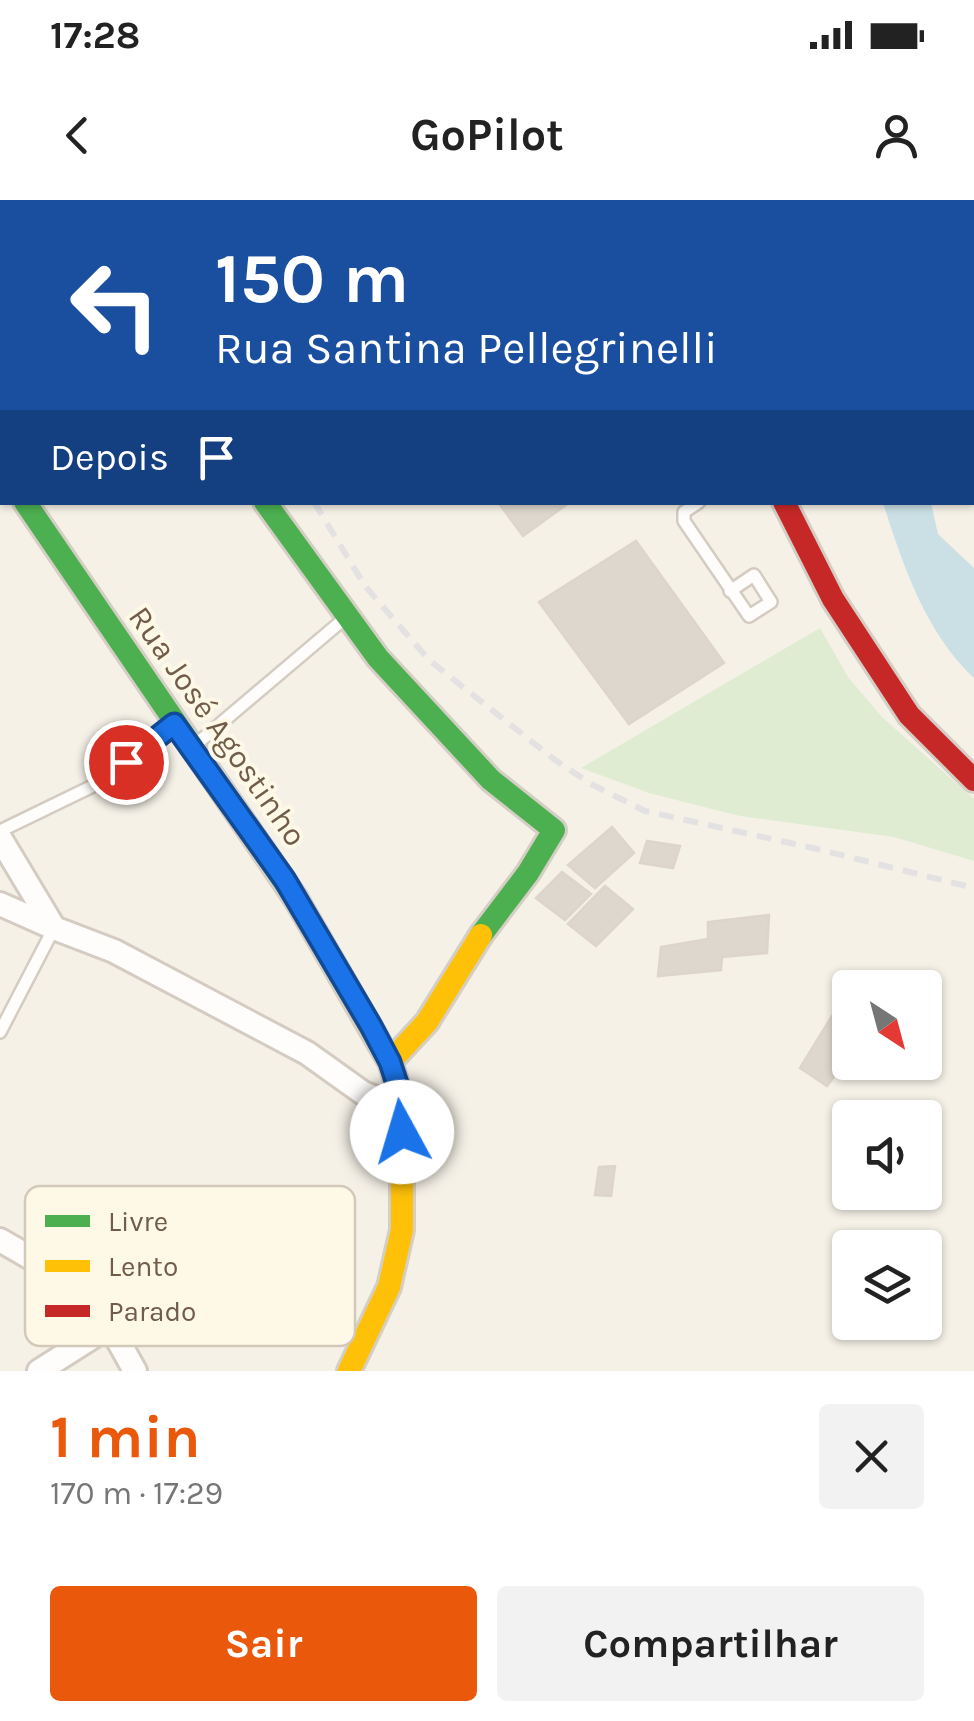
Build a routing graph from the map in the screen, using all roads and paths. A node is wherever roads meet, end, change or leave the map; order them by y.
1 (28, 505) edge
2 (267, 505) edge
3 (694, 505) edge
4 (786, 505) edge
5 (730, 591) dead end
6 (348, 616) junction
7 (174, 724) junction
8 (191, 748) junction
9 (974, 780) edge
10 (0, 834) edge
11 (0, 904) edge
12 (54, 928) junction
13 (0, 1032) edge
14 (390, 1062) junction
15 (402, 1099) junction
16 (0, 1240) edge
17 (25, 1255) edge
18 (78, 1346) edge
19 (121, 1346) edge
20 (39, 1371) edge
21 (135, 1371) edge
22 (350, 1371) edge

1 - 7 street, Rua José Agostinho
2 - 6 street
3 - 5 lane
4 - 9 street
6 - 8 lane
6 - 14 street
7 - 8 street, Rua José Agostinho
7 - 10 lane
8 - 14 street, Rua José Agostinho
10 - 12 street
11 - 12 street
12 - 13 lane
12 - 15 street
14 - 15 street, Rua José Agostinho
15 - 22 street, Rua José Agostinho
16 - 17 street
18 - 20 street
19 - 21 street

